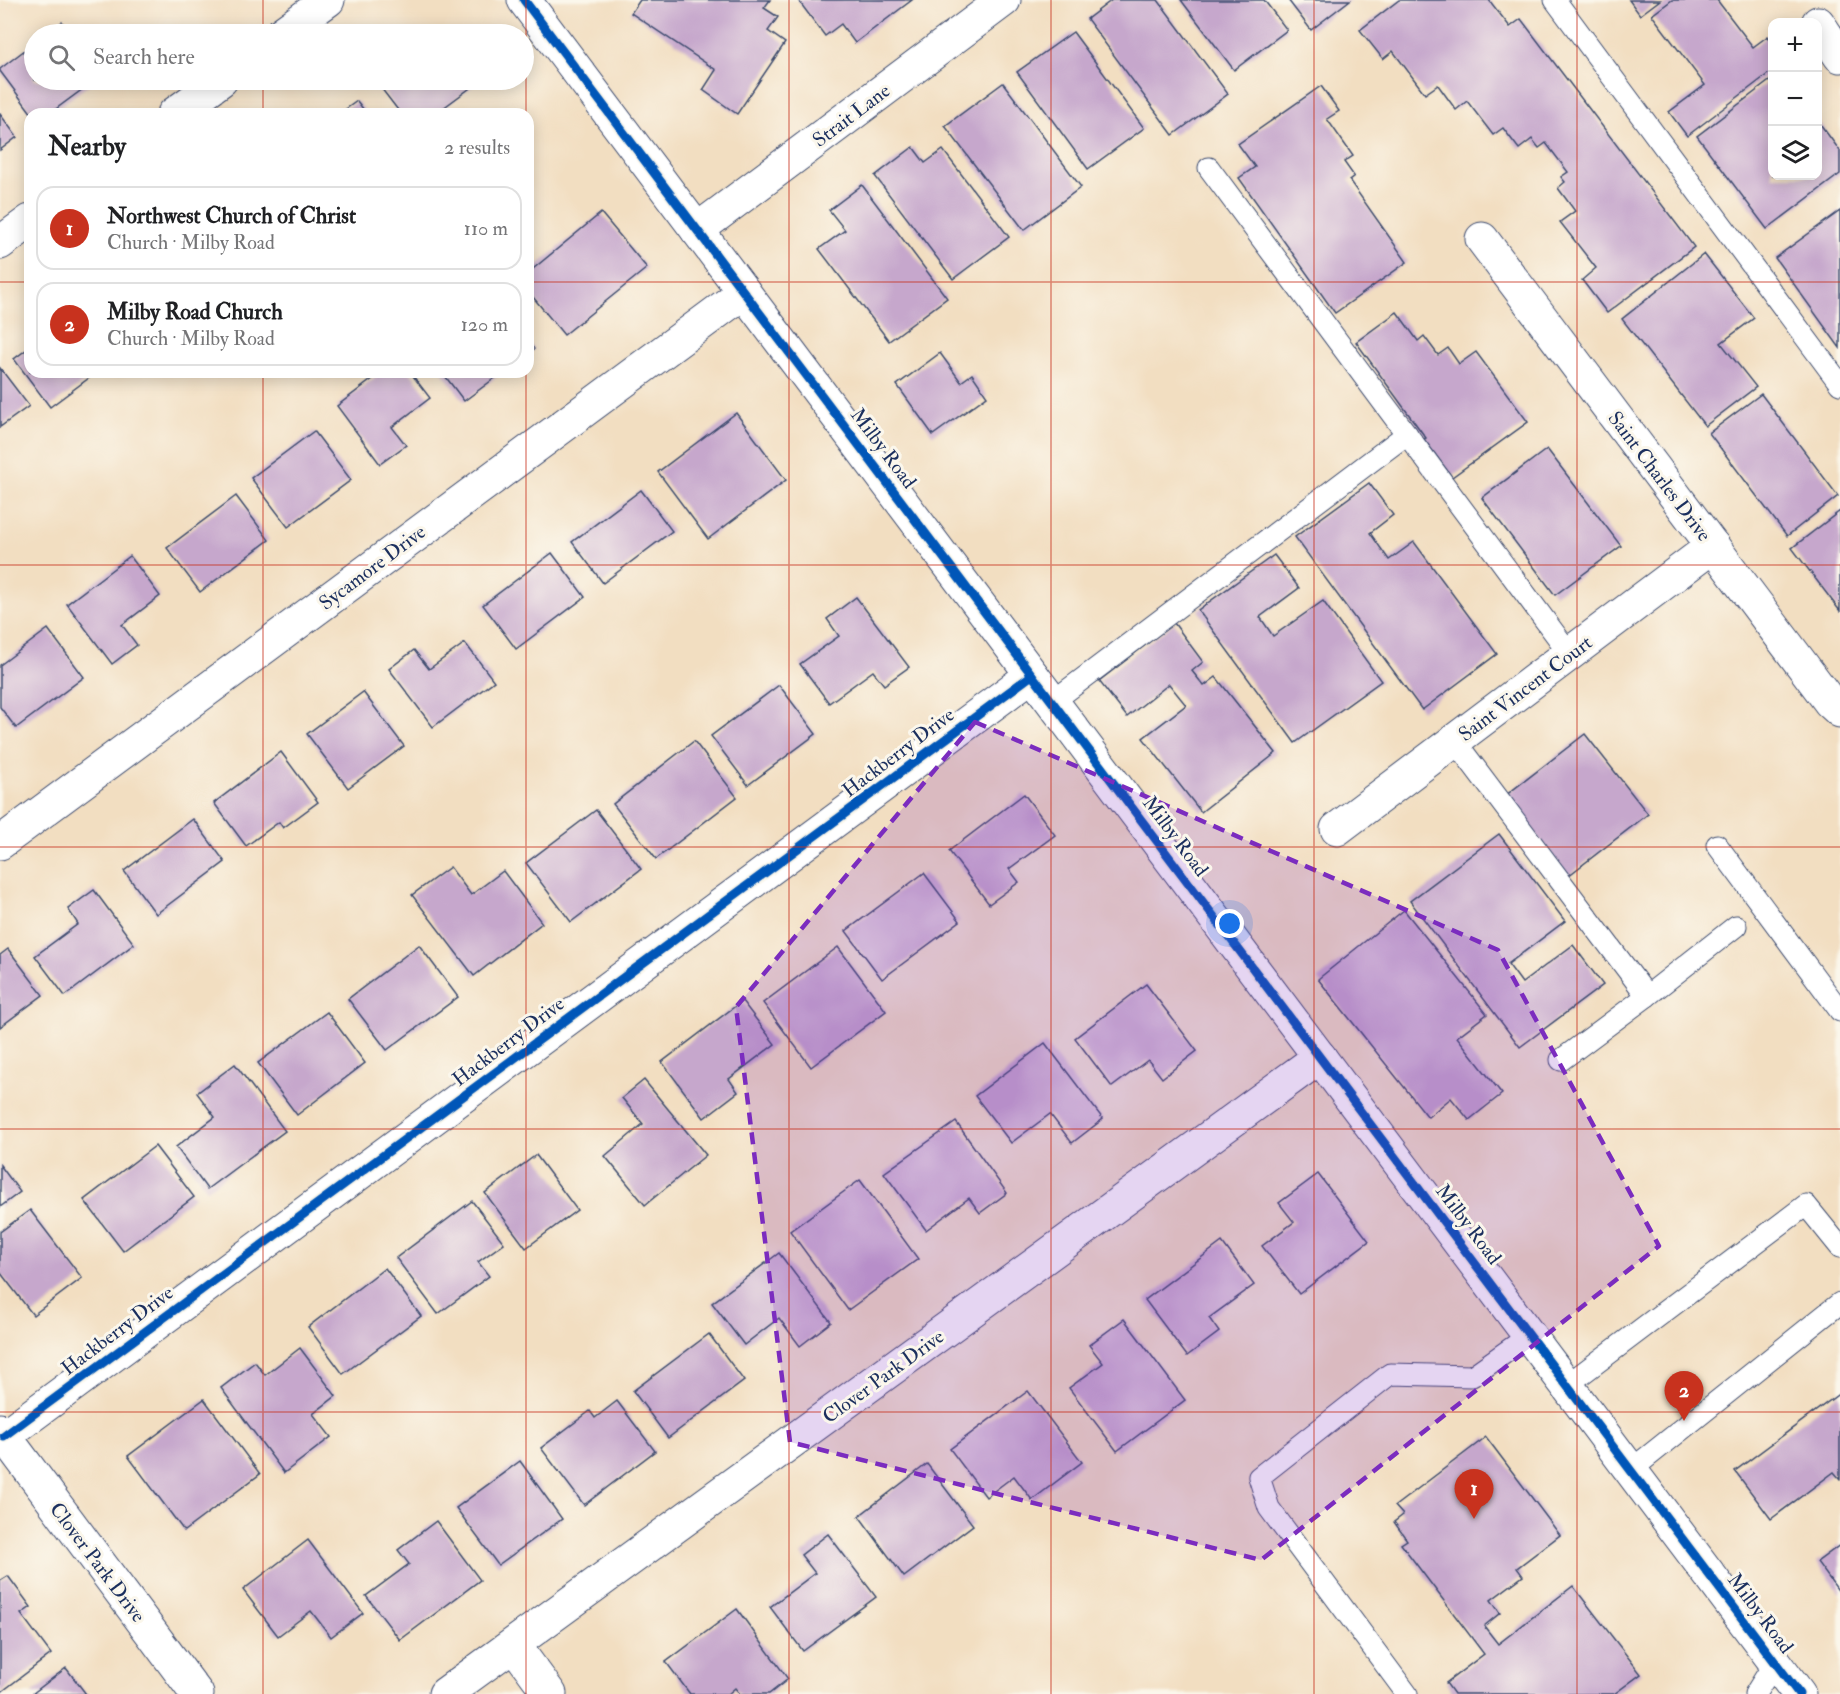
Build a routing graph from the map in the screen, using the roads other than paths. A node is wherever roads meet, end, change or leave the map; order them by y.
1 (328, 0) edge
2 (524, 0) edge
3 (1004, 0) edge
4 (1555, 0) edge
5 (1810, 0) edge
6 (1814, 18) edge
7 (295, 24) edge
8 (1822, 30) edge
9 (1840, 56) edge
10 (207, 90) edge
11 (182, 108) edge
12 (1209, 168) dead end
13 (24, 225) edge
14 (697, 230) junction
15 (1482, 239) dead end
16 (0, 243) edge
17 (744, 292) junction
18 (1840, 384) edge
19 (1407, 434) junction
20 (1713, 546) junction
21 (1570, 654) junction
22 (1032, 675) junction
23 (1052, 702) junction
24 (1840, 711) edge
25 (1455, 741) junction
26 (1337, 830) dead end
27 (0, 843) edge
28 (1717, 845) dead end
29 (1736, 926) dead end
30 (1647, 996) junction
31 (1840, 1011) edge
32 (1320, 1057) junction
33 (1561, 1060) dead end
34 (1840, 1247) edge
35 (1840, 1303) edge
36 (1530, 1335) junction
37 (1567, 1385) junction
38 (2, 1433) edge
39 (1631, 1470) junction
40 (514, 1645) junction
41 (1775, 1662) junction
42 (197, 1694) edge
43 (446, 1694) edge
44 (550, 1694) edge
45 (1407, 1694) edge
46 (1755, 1694) edge
47 (1799, 1694) edge

1 - 7 street
2 - 14 street, Milby Road
3 - 14 street, Strait Lane
4 - 18 lane
5 - 6 street
8 - 9 street
10 - 11 street
12 - 19 lane
13 - 16 street
14 - 17 street, Milby Road
15 - 20 street, Saint Charles Drive
17 - 22 street, Milby Road
17 - 27 street, Sycamore Drive
19 - 21 lane
19 - 23 lane
20 - 21 street, Saint Vincent Court
20 - 24 street, Saint Charles Drive
21 - 25 street, Saint Vincent Court
22 - 23 street, Milby Road
22 - 38 street, Hackberry Drive
23 - 32 street, Milby Road
25 - 26 street, Saint Vincent Court
25 - 30 lane
28 - 31 lane
29 - 30 lane
30 - 33 lane
32 - 36 street, Milby Road
32 - 40 street, Clover Park Drive
34 - 37 lane
35 - 39 lane
36 - 37 street, Milby Road
36 - 45 lane
37 - 39 street, Milby Road
38 - 42 street, Clover Park Drive
39 - 41 street, Milby Road
40 - 43 street, Clover Park Drive
40 - 44 street
41 - 46 lane
41 - 47 street, Milby Road

